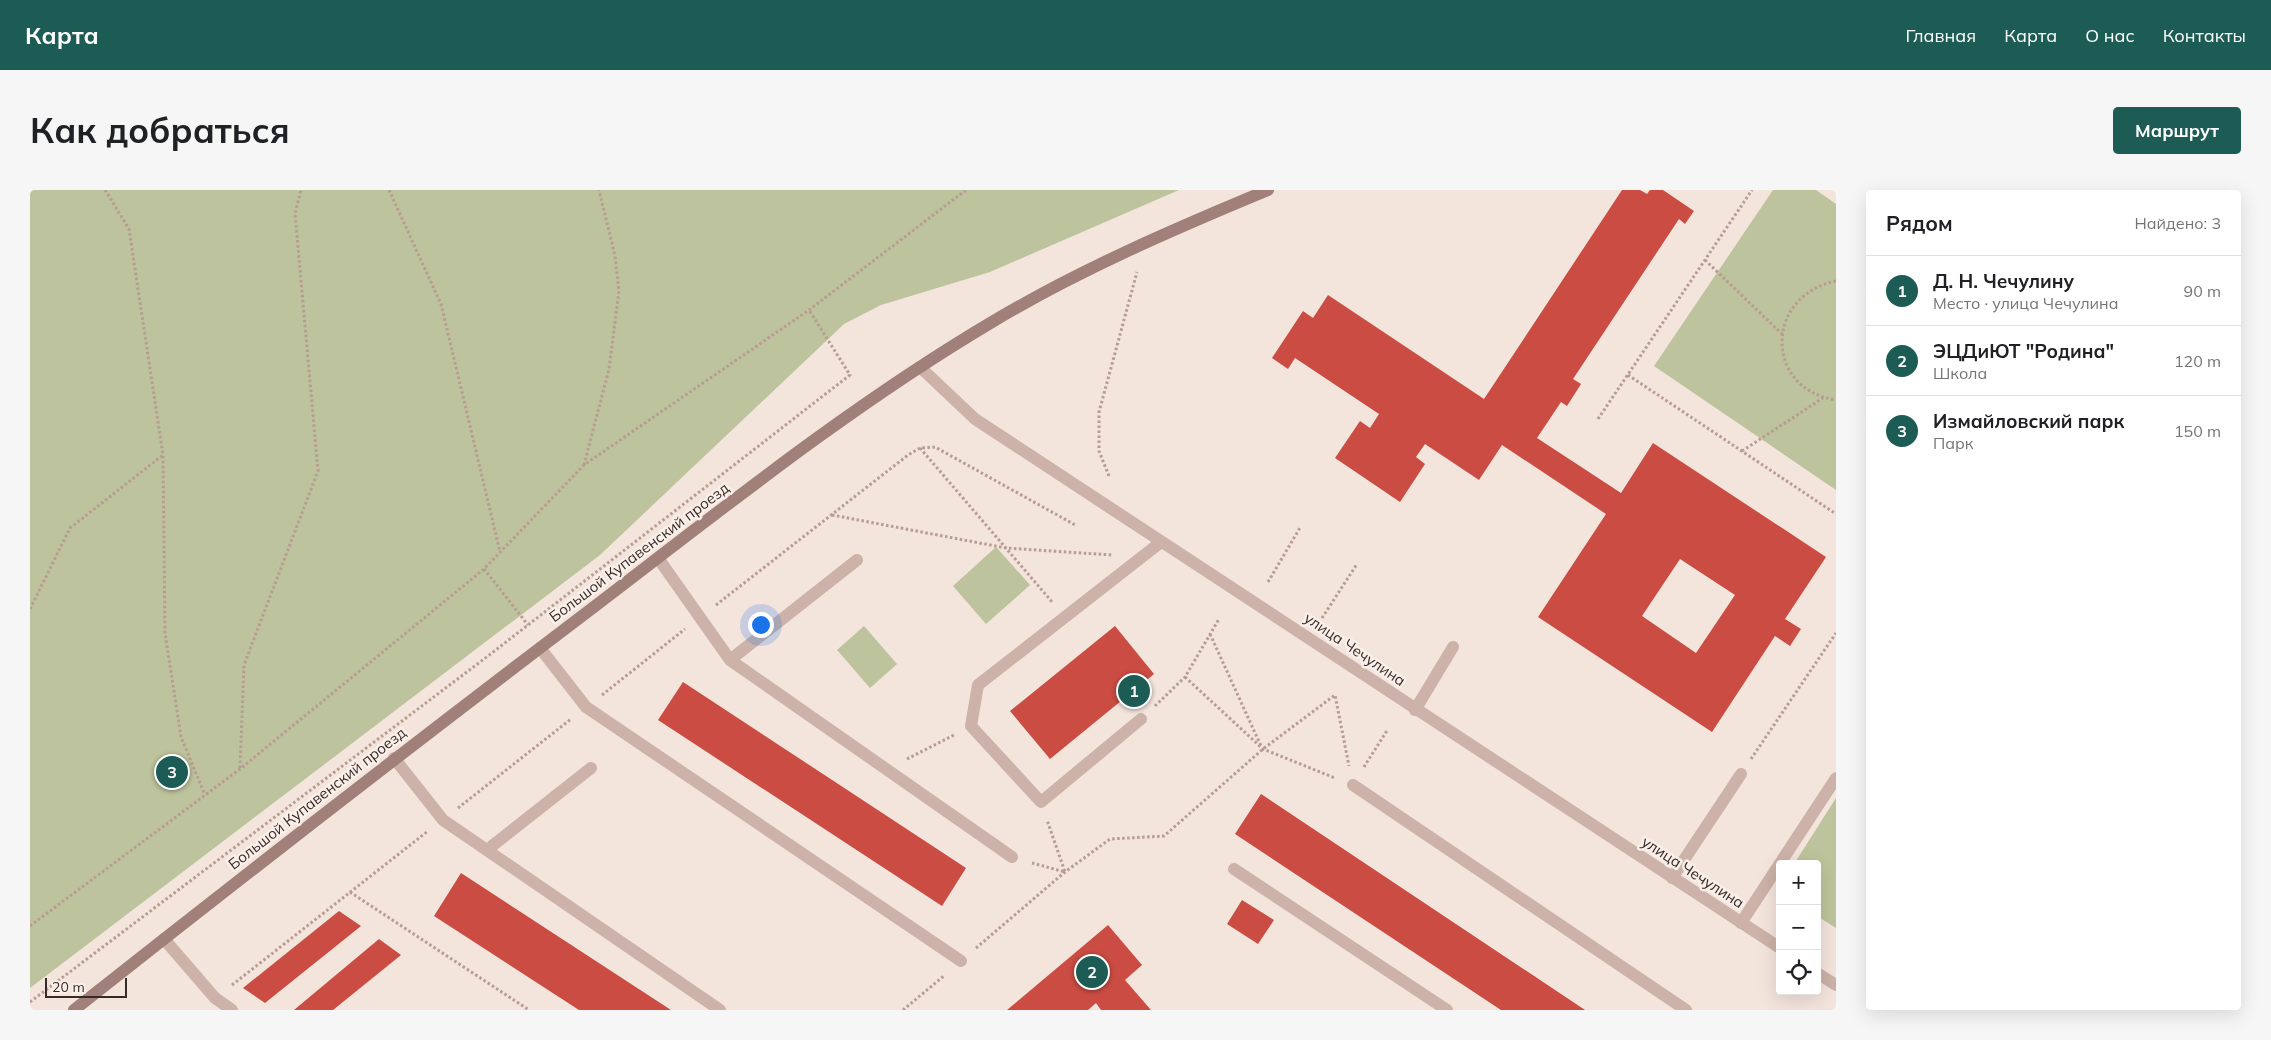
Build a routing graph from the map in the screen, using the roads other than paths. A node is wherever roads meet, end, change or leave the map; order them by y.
1 (1268, 190) edge
2 (920, 367) junction
3 (1161, 542) junction
4 (658, 558) junction
5 (856, 560) dead end
6 (1452, 647) dead end
7 (540, 648) junction
8 (730, 660) junction
9 (1415, 710) junction
10 (1142, 719) road end
11 (394, 758) junction
12 (591, 768) dead end
13 (1741, 774) road end
14 (1836, 778) edge
15 (1353, 785) road end
16 (487, 850) junction
17 (1012, 857) road end
18 (1234, 870) dead end
19 (1672, 878) junction
20 (1741, 923) junction
21 (164, 939) junction
22 (1776, 945) edge
23 (960, 961) road end
24 (1821, 975) edge
25 (1836, 985) edge
26 (74, 1010) edge
27 (232, 1010) edge
28 (720, 1010) edge
29 (1447, 1010) edge
30 (1686, 1010) edge

1 - 2 main road, Большой Купавенский проезд
2 - 3 street, улица Чечулина
2 - 4 main road, Большой Купавенский проезд
3 - 9 street, улица Чечулина
3 - 10 street
4 - 7 main road, Большой Купавенский проезд
4 - 8 street
5 - 8 street
6 - 9 street
7 - 11 main road, Большой Купавенский проезд
7 - 23 street
8 - 17 street
9 - 19 street, улица Чечулина
11 - 16 street
11 - 21 main road, Большой Купавенский проезд
12 - 16 street
13 - 19 street
14 - 20 street
15 - 30 street
16 - 28 street
18 - 29 street
19 - 20 street, улица Чечулина
20 - 22 street, улица Чечулина
21 - 26 main road, Большой Купавенский проезд
21 - 27 street
24 - 25 street

